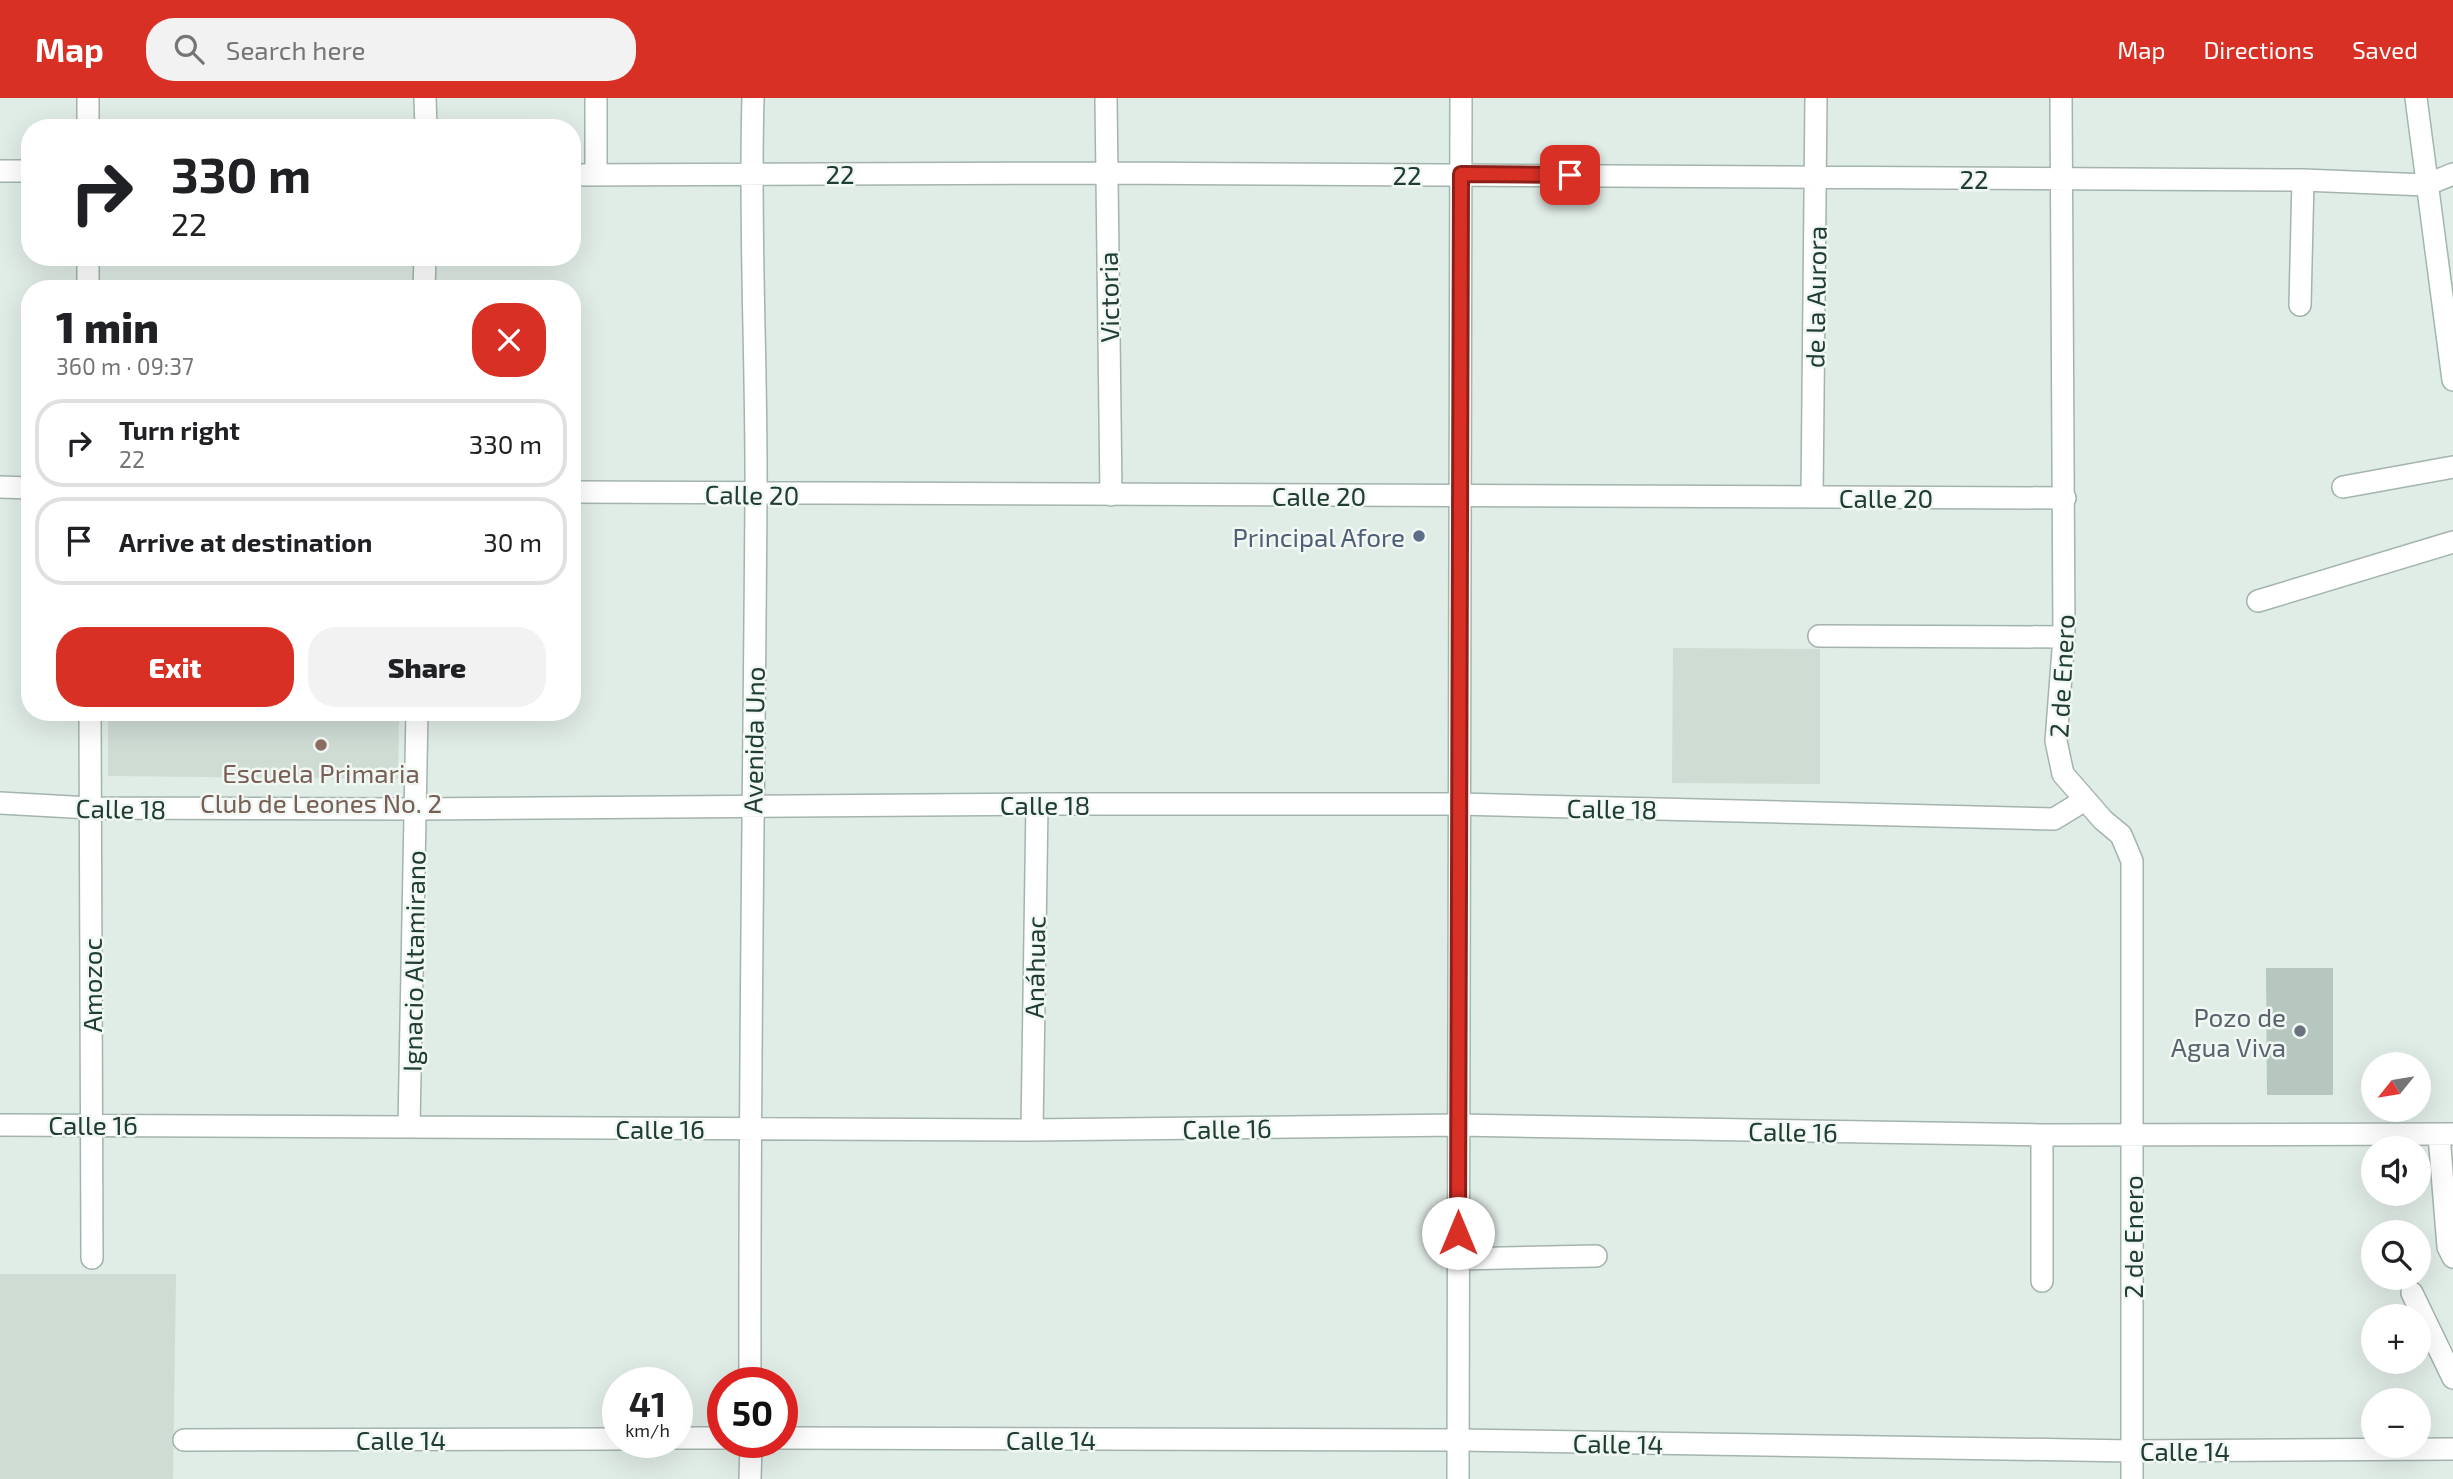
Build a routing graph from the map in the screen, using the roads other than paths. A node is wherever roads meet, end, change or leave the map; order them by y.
1 (88, 98) edge
2 (425, 98) edge
3 (596, 98) edge
4 (753, 98) edge
5 (1106, 98) edge
6 (1461, 98) edge
7 (1816, 98) edge
8 (2061, 98) edge
9 (2416, 98) edge
10 (88, 119) edge
11 (426, 119) edge
12 (0, 170) edge
13 (21, 171) edge
14 (751, 173) junction
15 (1107, 173) junction
16 (1461, 174) junction
17 (2453, 174) edge
18 (581, 175) edge
19 (596, 175) junction
20 (1817, 177) junction
21 (2063, 179) junction
22 (2303, 180) junction
23 (2426, 185) junction
24 (2300, 305) dead end
25 (2453, 380) edge
26 (2453, 467) edge
27 (0, 487) edge
28 (2343, 487) dead end
29 (21, 488) edge
30 (581, 492) edge
31 (756, 494) junction
32 (1111, 495) junction
33 (1460, 495) junction
34 (1812, 497) junction
35 (2065, 498) junction
36 (2453, 542) edge
37 (2258, 601) dead end
38 (1819, 636) dead end
39 (2064, 637) junction
40 (90, 721) edge
41 (417, 721) edge
42 (2085, 800) junction
43 (0, 803) edge
44 (1037, 804) junction
45 (1459, 804) junction
46 (752, 805) junction
47 (90, 808) junction
48 (416, 809) junction
49 (91, 1123) junction
50 (0, 1125) edge
51 (1458, 1125) junction
52 (409, 1126) junction
53 (749, 1129) junction
54 (1032, 1130) junction
55 (2446, 1134) edge
56 (2042, 1135) junction
57 (2131, 1135) junction
58 (1596, 1256) dead end
59 (2453, 1257) edge
60 (92, 1258) dead end
61 (1458, 1259) junction
62 (2042, 1281) dead end
63 (2412, 1293) dead end
64 (751, 1367) edge
65 (2453, 1378) edge
66 (798, 1438) edge
67 (602, 1439) edge
68 (184, 1440) dead end
69 (1458, 1440) junction
70 (2453, 1449) edge
71 (2132, 1451) junction
72 (751, 1458) edge
73 (750, 1479) edge
74 (1458, 1479) edge
75 (2132, 1479) edge

1 - 10 street
2 - 11 street
3 - 19 street
4 - 14 street, Avenida Uno
5 - 15 street, Victoria
6 - 16 street
7 - 20 street, de la Aurora
8 - 21 street, 2 de Enero
9 - 23 street
12 - 13 street
14 - 15 street, 22
14 - 19 street, 22
14 - 31 street, Avenida Uno
15 - 16 street, 22
15 - 32 street, Victoria
16 - 20 street, 22
16 - 33 street
17 - 23 street, 22
18 - 19 street, 22
20 - 21 street, 22
20 - 34 street, de la Aurora
21 - 22 street, 22
21 - 35 street, 2 de Enero
22 - 23 street, 22
22 - 24 street
23 - 25 street
26 - 28 street
27 - 29 street
30 - 31 street, Calle 20
31 - 32 street, Calle 20
31 - 46 street, Avenida Uno
32 - 33 street, Calle 20
33 - 34 street, Calle 20
33 - 45 street
34 - 35 street, Calle 20
35 - 39 street, 2 de Enero
36 - 37 street
38 - 39 street
39 - 42 street, 2 de Enero
40 - 47 street, Amozoc
41 - 48 street, Ignacio Altamirano
42 - 45 street, Calle 18
42 - 57 street, 2 de Enero
43 - 47 street, Calle 18
44 - 45 street, Calle 18
44 - 46 street, Calle 18
44 - 54 street, Anáhuac
45 - 51 street
46 - 48 street, Calle 18
46 - 53 street, Avenida Uno
47 - 48 street, Calle 18
47 - 49 street, Amozoc
48 - 52 street, Ignacio Altamirano
49 - 50 street, Calle 16
49 - 52 street, Calle 16
49 - 60 street, Amozoc
51 - 54 street, Calle 16
51 - 56 street, Calle 16
51 - 61 street
52 - 53 street, Calle 16
53 - 54 street, Calle 16
53 - 64 street, Avenida Uno
55 - 57 street, Calle 16
55 - 59 street
56 - 57 street, Calle 16
56 - 62 street
57 - 71 street, 2 de Enero
58 - 61 street
61 - 69 street
63 - 65 street
66 - 69 street, Calle 14
67 - 68 street, Calle 14
69 - 71 street, Calle 14
69 - 74 street
70 - 71 street, Calle 14
71 - 75 street, 2 de Enero
72 - 73 street

